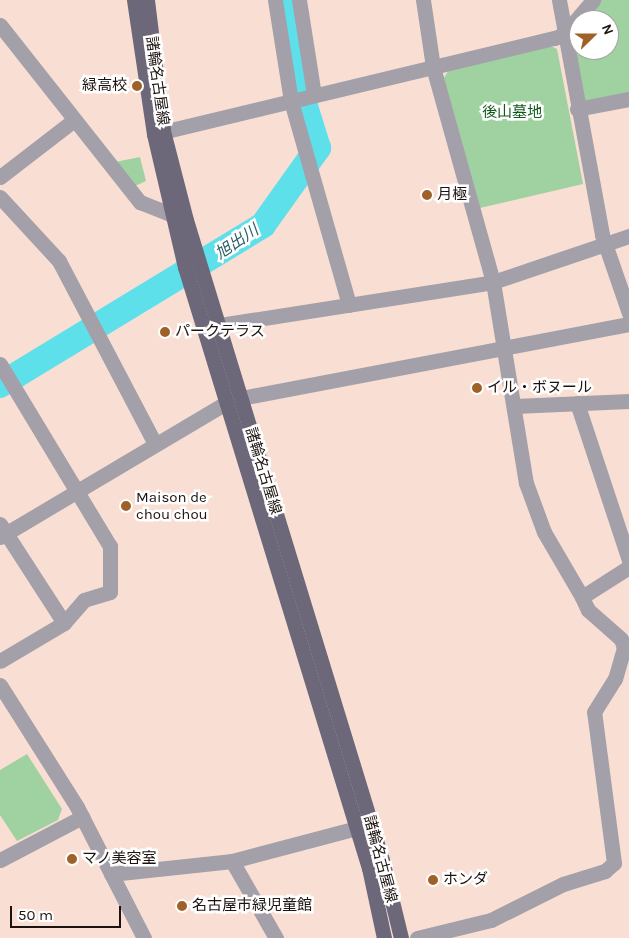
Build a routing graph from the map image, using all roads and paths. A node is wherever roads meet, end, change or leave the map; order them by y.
1 (134, 0) edge
2 (147, 0) edge
3 (275, 0) edge
4 (299, 0) edge
5 (423, 0) edge
6 (559, 0) edge
7 (593, 0) edge
8 (0, 25) edge
9 (564, 34) junction
10 (433, 67) junction
11 (303, 98) junction
12 (629, 99) edge
13 (577, 109) junction
14 (74, 120) junction
15 (158, 132) junction
16 (0, 177) edge
17 (0, 197) edge
18 (180, 219) junction
19 (629, 236) edge
20 (605, 244) junction
21 (493, 282) junction
22 (349, 305) junction
23 (629, 313) edge
24 (629, 324) edge
25 (211, 326) junction
26 (504, 348) junction
27 (7, 373) edge
28 (241, 398) junction
29 (629, 401) edge
30 (226, 403) junction
31 (577, 403) junction
32 (515, 406) junction
33 (155, 444) junction
34 (76, 492) junction
35 (2, 531) edge
36 (629, 560) edge
37 (629, 567) edge
38 (582, 597) junction
39 (64, 623) junction
40 (0, 661) edge
41 (622, 681) edge
42 (0, 684) edge
43 (82, 817) junction
44 (357, 828) junction
45 (0, 860) edge
46 (232, 861) junction
47 (111, 874) junction
48 (144, 938) edge
49 (276, 938) edge
50 (384, 938) edge
51 (401, 938) edge
52 (417, 938) edge

1 - 15 main road, 諸輪名古屋線
2 - 15 main road, 諸輪名古屋線
3 - 11 street
4 - 11 street
5 - 10 street
6 - 9 street
7 - 9 street
8 - 14 street
9 - 10 street
9 - 13 street
10 - 11 street
10 - 21 street
11 - 15 street
11 - 22 street
12 - 13 street
13 - 20 street
14 - 16 street
14 - 18 street
15 - 18 main road, 諸輪名古屋線
17 - 33 street
18 - 25 main road, 諸輪名古屋線
19 - 20 street
20 - 21 street
20 - 23 street
21 - 22 street
21 - 26 street
22 - 25 street
24 - 26 street
25 - 28 main road, 諸輪名古屋線
25 - 30 main road, 諸輪名古屋線
26 - 28 street
26 - 32 street
27 - 34 street
28 - 51 main road, 諸輪名古屋線
29 - 31 street
30 - 33 street
30 - 44 main road, 諸輪名古屋線
31 - 32 street
31 - 36 street
32 - 38 street
33 - 34 street
34 - 35 street
34 - 39 street
35 - 39 street
37 - 38 street
38 - 41 street
39 - 40 street
41 - 52 street
42 - 43 street
43 - 45 street
43 - 47 street
44 - 46 street
44 - 50 main road, 諸輪名古屋線
46 - 47 street
46 - 49 street
47 - 48 street

